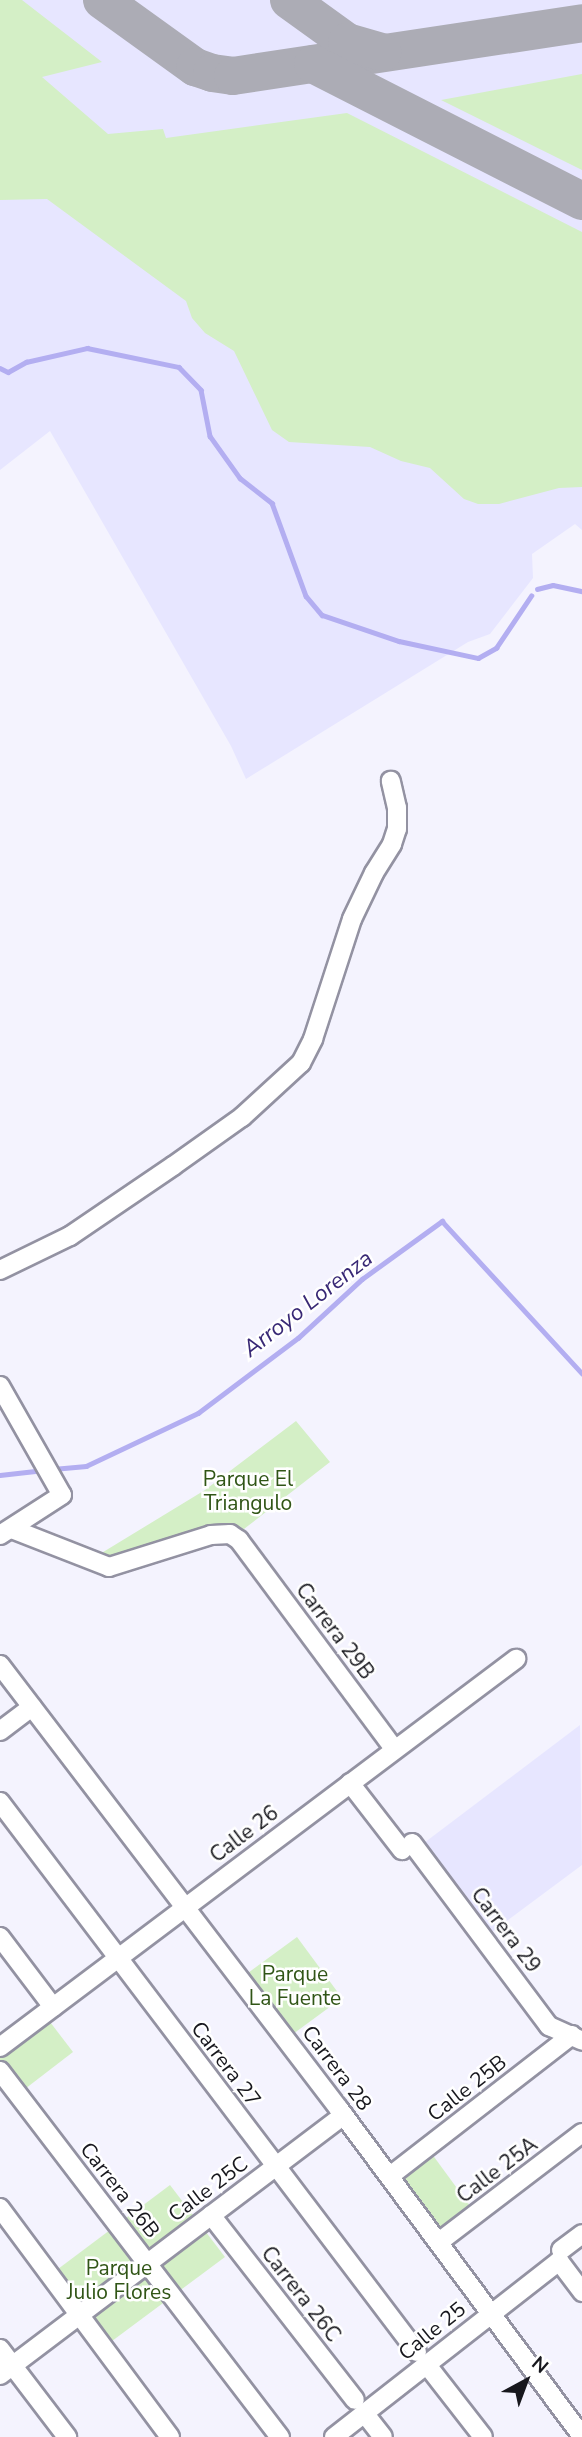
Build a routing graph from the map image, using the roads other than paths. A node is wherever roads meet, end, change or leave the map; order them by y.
1 (391, 781) dead end
2 (0, 1270) edge
3 (0, 1386) edge
4 (6, 1532) edge
5 (516, 1658) dead end
6 (0, 1665) edge
7 (32, 1707) junction
8 (0, 1731) edge
9 (394, 1749) junction
10 (350, 1783) junction
11 (0, 1802) edge
12 (186, 1907) junction
13 (0, 1937) edge
14 (117, 1959) junction
15 (53, 2007) junction
16 (577, 2038) edge
17 (0, 2047) edge
18 (0, 2071) edge
19 (344, 2115) junction
20 (582, 2133) edge
21 (275, 2167) junction
22 (390, 2176) junction
23 (0, 2208) edge
24 (211, 2215) junction
25 (582, 2234) edge
26 (439, 2242) junction
27 (560, 2255) junction
28 (148, 2264) junction
29 (582, 2292) edge
30 (491, 2313) junction
31 (80, 2315) junction
32 (0, 2349) edge
33 (422, 2358) junction
34 (6, 2371) edge
35 (360, 2407) junction
36 (582, 2436) edge
37 (67, 2437) edge
38 (170, 2437) edge
39 (280, 2437) edge
40 (334, 2437) edge
41 (383, 2437) edge
42 (483, 2437) edge

1 - 2 street
3 - 4 street
4 - 9 street, Carrera 29B
5 - 9 street, Calle 26
6 - 7 street, Carrera 28
7 - 8 street
7 - 12 street, Carrera 28
9 - 10 street, Calle 26
10 - 12 street, Calle 26
10 - 16 street, Carrera 29
11 - 14 street, Carrera 27
12 - 14 street, Calle 26
12 - 19 street, Carrera 28
13 - 15 street
14 - 15 street, Calle 26
14 - 21 street, Carrera 27
15 - 17 street, Calle 26
16 - 22 street, Calle 25B
18 - 28 street, Carrera 26B
19 - 21 street, Calle 25C
19 - 22 street, Carrera 28
20 - 26 street, Calle 25A
21 - 24 street, Calle 25C
21 - 33 street, Carrera 27
22 - 26 street, Carrera 28
23 - 31 street
24 - 28 street, Calle 25C
24 - 35 street, Carrera 26C
25 - 27 street, Calle 25
26 - 30 street, Carrera 28
27 - 29 street
27 - 30 street, Calle 25
28 - 31 street, Calle 25C
28 - 39 street, Carrera 26B
30 - 33 street, Calle 25
30 - 36 street, Carrera 28
31 - 34 street, Calle 25C
31 - 38 street
32 - 34 street
33 - 35 street, Calle 25
33 - 42 street, Carrera 27
34 - 37 street
35 - 40 street, Calle 25
35 - 41 street, Carrera 26C

